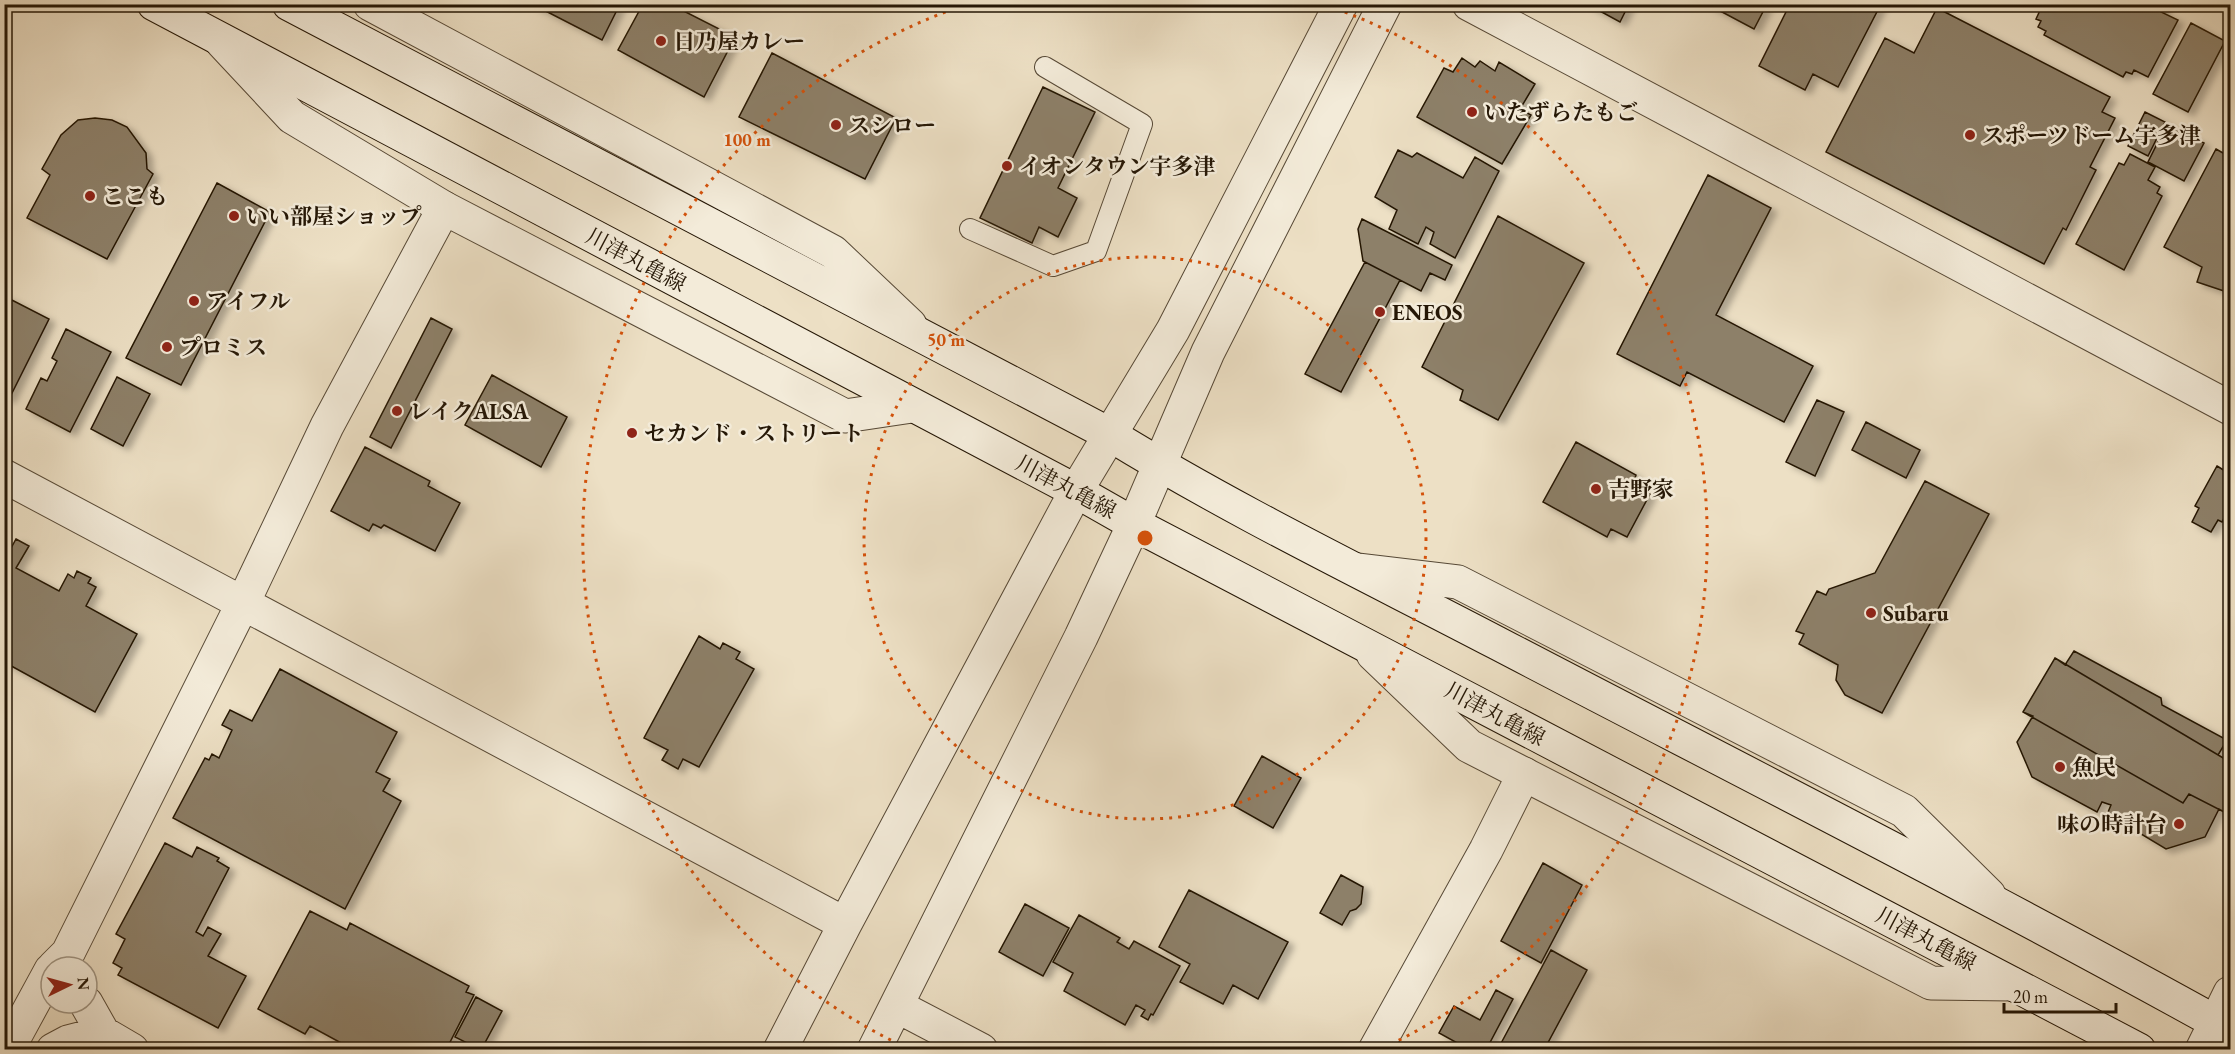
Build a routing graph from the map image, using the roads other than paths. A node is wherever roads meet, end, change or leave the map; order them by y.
1 (154, 4) edge
2 (290, 4) edge
3 (370, 4) edge
4 (1341, 4) edge
5 (1385, 4) edge
6 (1469, 4) edge
7 (218, 38) junction
8 (1045, 67) dead end
9 (444, 208) junction
10 (970, 229) dead end
11 (920, 334) junction
12 (912, 406) junction
13 (2230, 408) edge
14 (1109, 434) junction
15 (1160, 465) junction
16 (4, 476) edge
17 (1076, 492) junction
18 (1134, 524) junction
19 (243, 603) junction
20 (1365, 646) junction
21 (1524, 774) junction
22 (844, 924) junction
23 (66, 955) edge
24 (2012, 984) junction
25 (2230, 993) edge
26 (39, 999) edge
27 (897, 1006) junction
28 (93, 1015) edge
29 (103, 1033) junction
30 (2216, 1034) edge
31 (13, 1050) edge
32 (53, 1050) edge
33 (132, 1050) edge
34 (780, 1050) edge
35 (874, 1050) edge
36 (981, 1050) edge
37 (1375, 1050) edge
38 (2139, 1050) edge

1 - 7 street, 川津丸亀線
2 - 11 street
3 - 11 street
4 - 14 street
5 - 15 street
6 - 13 street
7 - 9 street
7 - 12 street, 川津丸亀線
8 - 10 lane
9 - 12 street
9 - 19 street
11 - 14 street
12 - 17 street, 川津丸亀線
14 - 15 street
14 - 17 street
15 - 18 street
15 - 30 street
16 - 19 street
17 - 18 street, 川津丸亀線
17 - 22 street
18 - 20 street, 川津丸亀線
18 - 27 street
19 - 22 street
19 - 23 street
20 - 21 street
20 - 24 street, 川津丸亀線
21 - 24 street
21 - 37 street
22 - 34 street
24 - 38 street, 川津丸亀線
25 - 30 street
26 - 31 street
27 - 35 street
27 - 36 street
28 - 29 street
29 - 32 street
29 - 33 street

